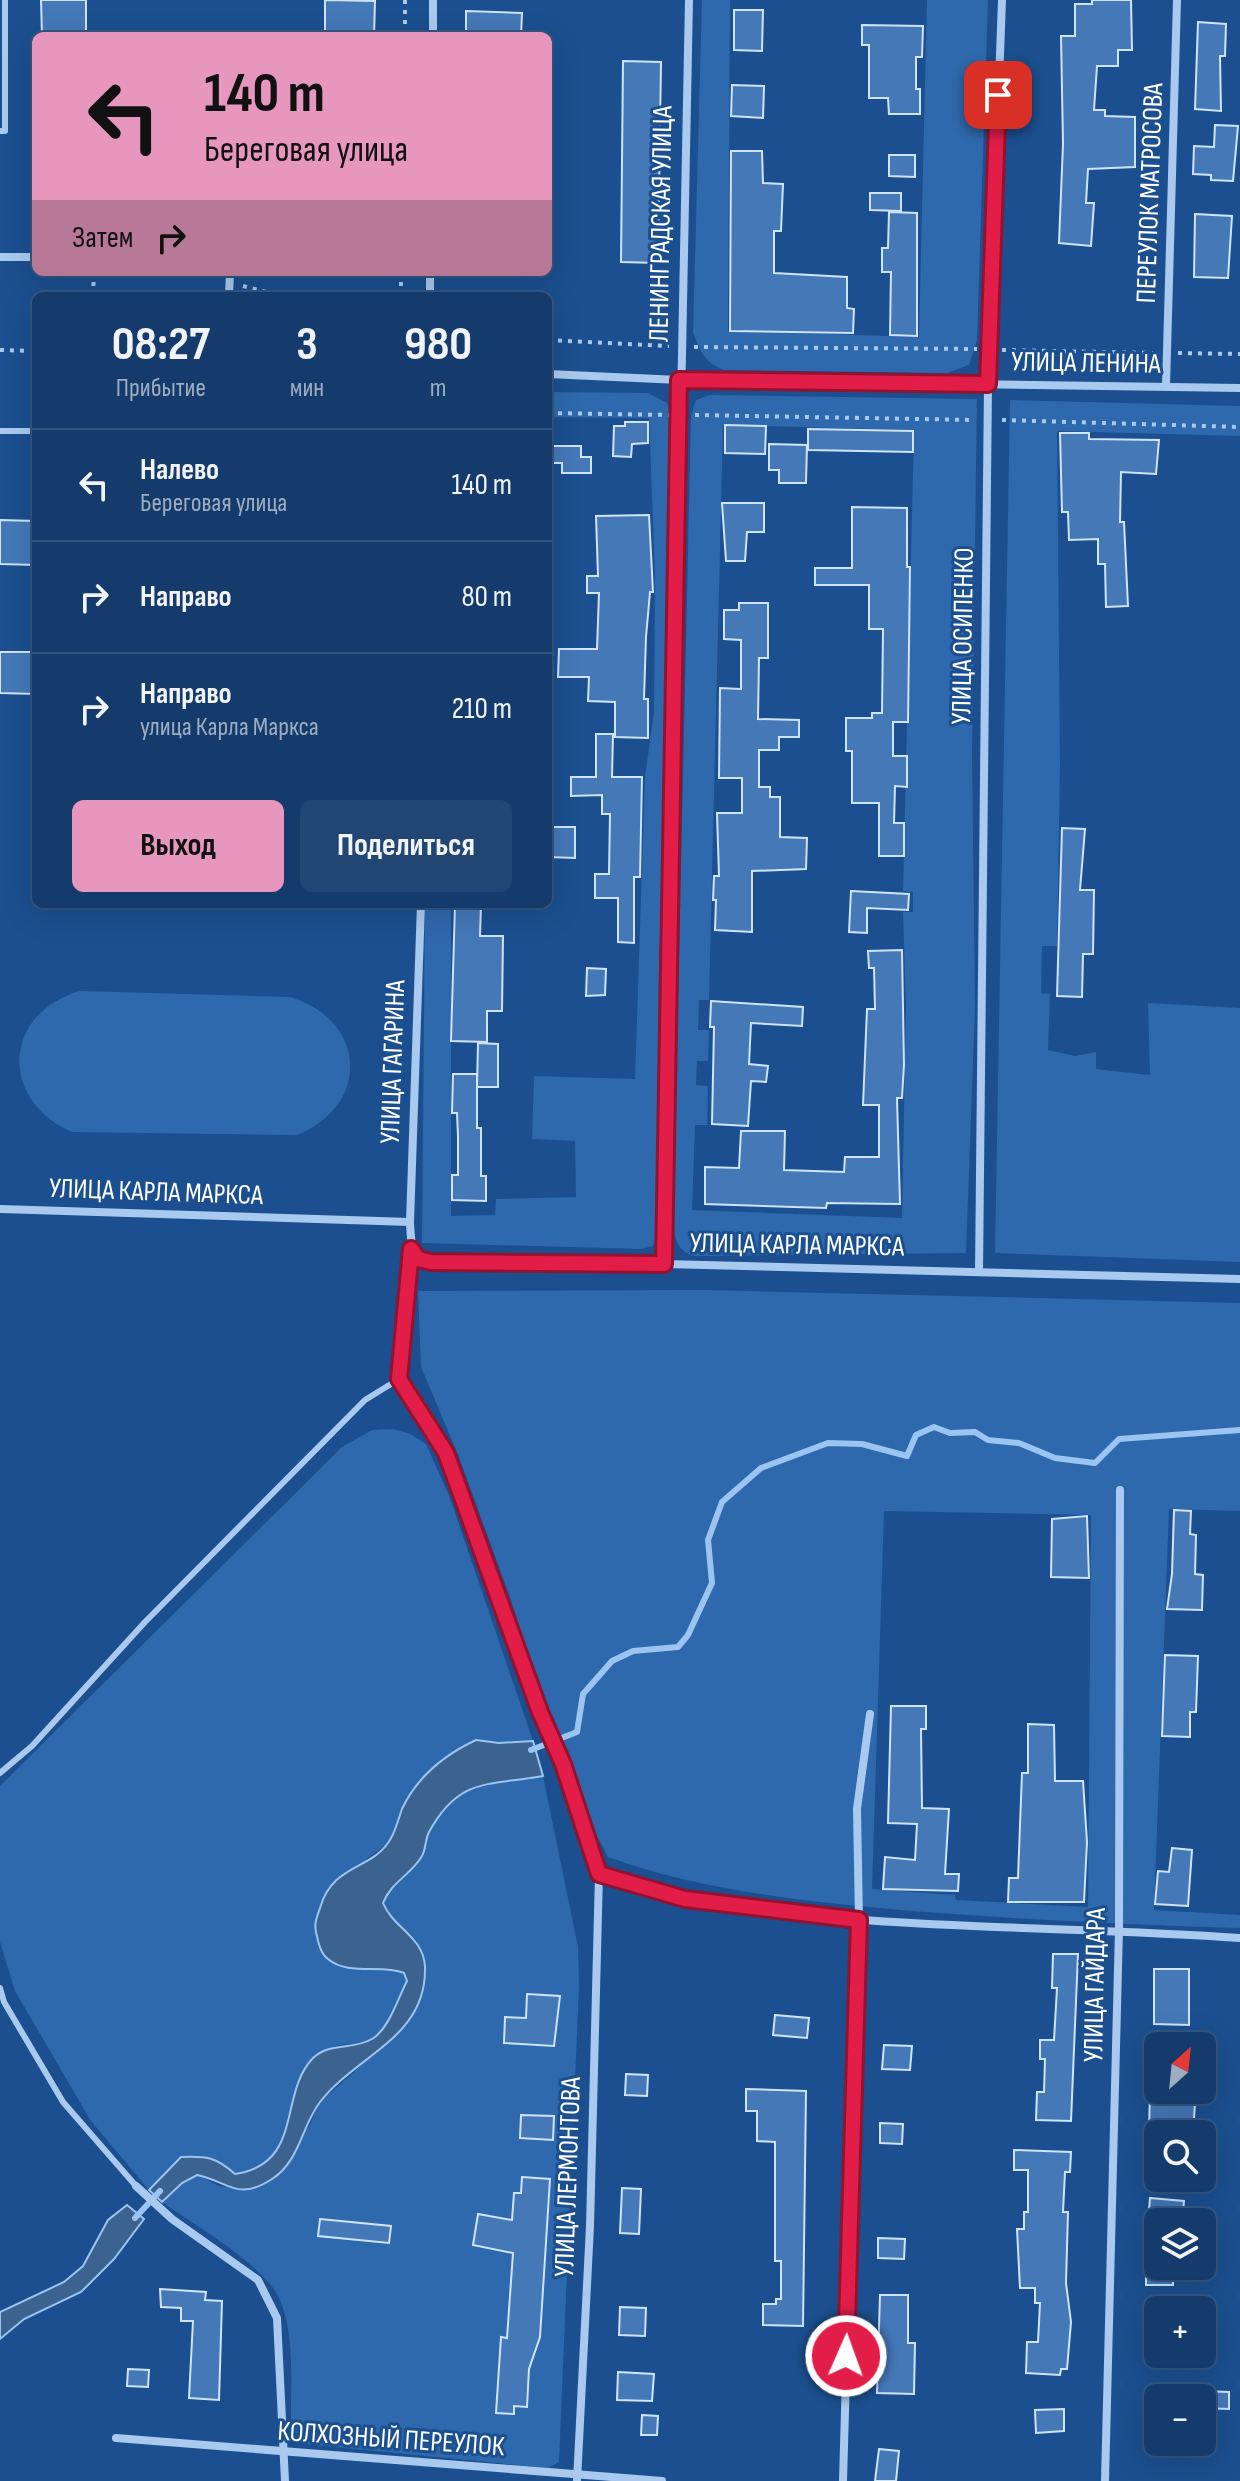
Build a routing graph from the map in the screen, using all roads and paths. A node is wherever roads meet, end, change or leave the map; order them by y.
1 (5, 0) edge
2 (405, 0) edge
3 (433, 0) edge
4 (689, 0) edge
5 (1002, 0) edge
6 (1177, 0) edge
7 (405, 32) edge
8 (433, 32) edge
9 (0, 131) edge
10 (0, 257) edge
11 (32, 257) edge
12 (230, 277) edge
13 (271, 292) edge
14 (552, 340) edge
15 (680, 347) junction
16 (0, 350) edge
17 (989, 350) junction
18 (32, 351) edge
19 (1167, 353) junction
20 (1240, 354) edge
21 (552, 374) edge
22 (679, 380) junction
23 (988, 384) junction
24 (1166, 386) junction
25 (1240, 388) edge
26 (552, 413) edge
27 (678, 415) junction
28 (987, 420) junction
29 (1240, 427) edge
30 (0, 431) edge
31 (32, 431) edge
32 (421, 908) edge
33 (0, 1209) edge
34 (410, 1222) junction
35 (411, 1249) junction
36 (664, 1264) junction
37 (979, 1272) junction
38 (1240, 1279) edge
39 (399, 1379) junction
40 (1120, 1490) dead end
41 (870, 1714) dead end
42 (0, 1773) edge
43 (599, 1874) junction
44 (859, 1920) junction
45 (1119, 1929) junction
46 (1240, 1938) edge
47 (0, 1988) edge
48 (136, 2186) joint
49 (116, 2438) dead end
50 (287, 2453) junction
51 (577, 2478) edge
52 (285, 2481) edge
53 (662, 2481) edge
54 (843, 2481) edge
55 (1105, 2481) edge

1 - 9 lane
2 - 7 path
3 - 8 street
4 - 15 street, ЛЕНИНГРАДСКАЯ УЛИЦА
5 - 17 street, УЛИЦА ОСИПЕНКО
6 - 19 street, ПЕРЕУЛОК МАТРОСОВА
10 - 11 street
12 - 13 path
14 - 15 path
15 - 17 path
15 - 22 street, ЛЕНИНГРАДСКАЯ УЛИЦА
16 - 18 path
17 - 19 path
17 - 23 street, УЛИЦА ОСИПЕНКО
19 - 20 path
19 - 24 street, ПЕРЕУЛОК МАТРОСОВА
21 - 22 street, УЛИЦА ЛЕНИНА
22 - 23 street, УЛИЦА ЛЕНИНА
22 - 27 street, ЛЕНИНГРАДСКАЯ УЛИЦА
23 - 24 street, УЛИЦА ЛЕНИНА
23 - 28 street, УЛИЦА ОСИПЕНКО
24 - 25 street, УЛИЦА ЛЕНИНА
26 - 27 path
27 - 28 path
27 - 36 street, ЛЕНИНГРАДСКАЯ УЛИЦА
28 - 29 path
28 - 37 street, УЛИЦА ОСИПЕНКО
30 - 31 lane
32 - 34 street, УЛИЦА ГАГАРИНА
33 - 34 street, УЛИЦА КАРЛА МАРКСА
34 - 35 street
35 - 36 street, УЛИЦА КАРЛА МАРКСА
35 - 39 lane
36 - 37 street, УЛИЦА КАРЛА МАРКСА
37 - 38 street, УЛИЦА КАРЛА МАРКСА
39 - 42 lane
39 - 43 lane
40 - 45 street, УЛИЦА ГАЙДАРА
41 - 44 street
43 - 44 street
43 - 51 street, УЛИЦА ЛЕРМОНТОВА
44 - 45 street
44 - 54 street
45 - 46 street
45 - 55 street, УЛИЦА ГАЙДАРА
47 - 48 lane
48 - 50 street
49 - 50 street, КОЛХОЗНЫЙ ПЕРЕУЛОК
50 - 51 street, КОЛХОЗНЫЙ ПЕРЕУЛОК
50 - 52 street
51 - 53 street, КОЛХОЗНЫЙ ПЕРЕУЛОК

